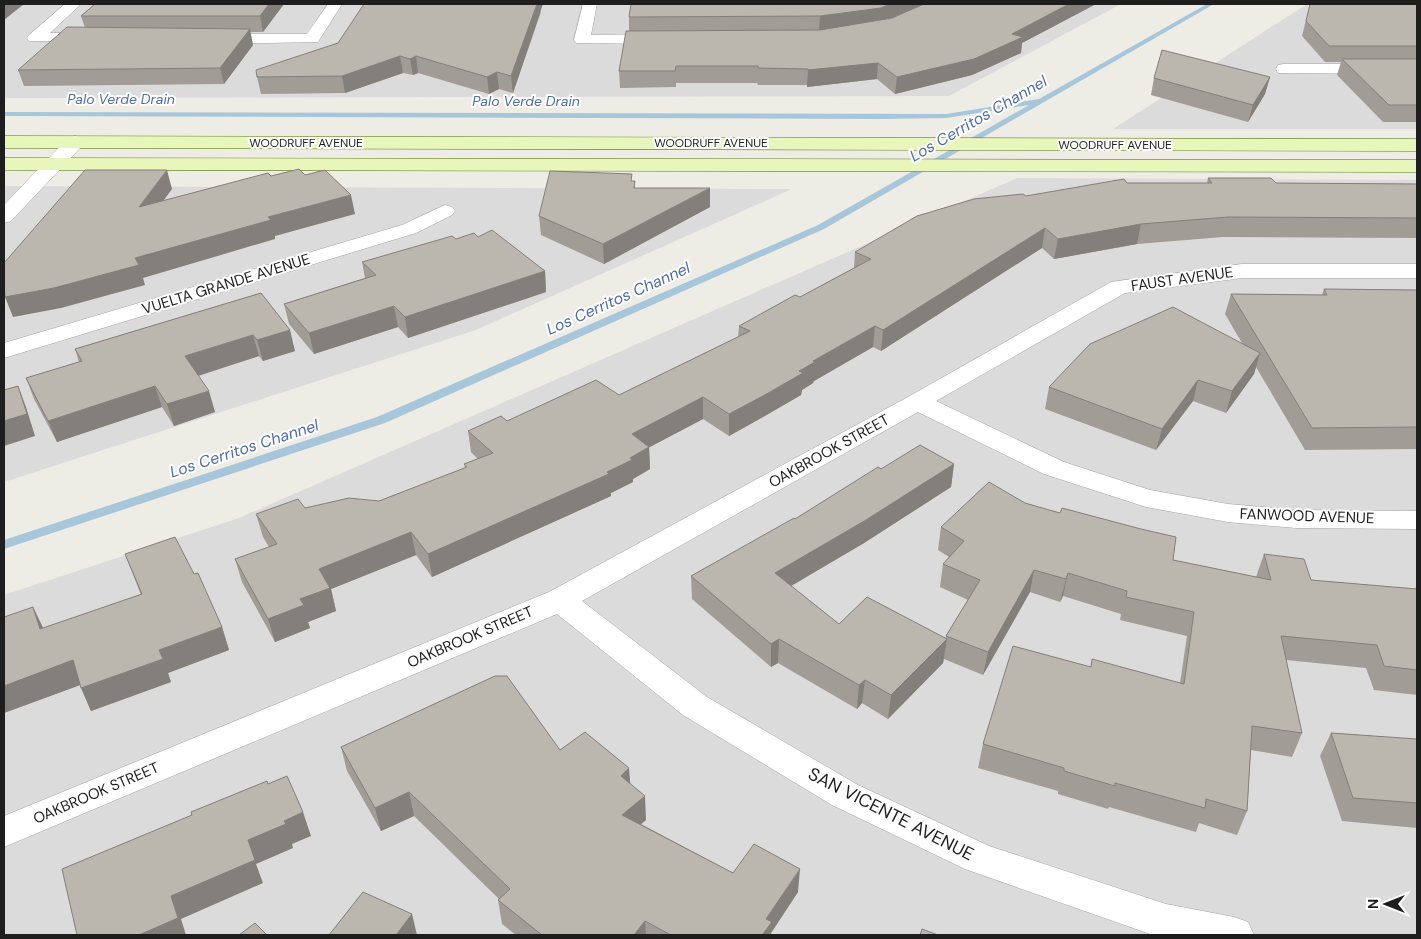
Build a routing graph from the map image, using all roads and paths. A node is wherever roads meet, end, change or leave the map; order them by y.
1 (74, 4) edge
2 (335, 4) edge
3 (590, 4) edge
4 (104, 38) edge
5 (203, 38) edge
6 (681, 39) edge
7 (1284, 68) dead end
8 (1417, 69) edge
9 (4, 142) edge
10 (75, 142) junction
11 (1417, 145) edge
12 (4, 164) edge
13 (54, 164) junction
14 (1417, 166) edge
15 (446, 211) dead end
16 (4, 217) edge
17 (1417, 271) edge
18 (4, 351) edge
19 (917, 402) junction
20 (1417, 520) edge
21 (560, 600) junction
22 (4, 832) edge
23 (1234, 935) edge

1 - 4 street
2 - 5 street
3 - 6 street
7 - 8 street
9 - 10 main road, WOODRUFF AVENUE
10 - 11 main road, WOODRUFF AVENUE
10 - 13 street
12 - 13 main road, WOODRUFF AVENUE
13 - 14 main road, WOODRUFF AVENUE
13 - 16 street
15 - 18 street, VUELTA GRANDE AVENUE
17 - 19 street, FAUST AVENUE
19 - 20 street, FANWOOD AVENUE
19 - 21 street, OAKBROOK STREET
21 - 22 street, OAKBROOK STREET
21 - 23 street, SAN VICENTE AVENUE

